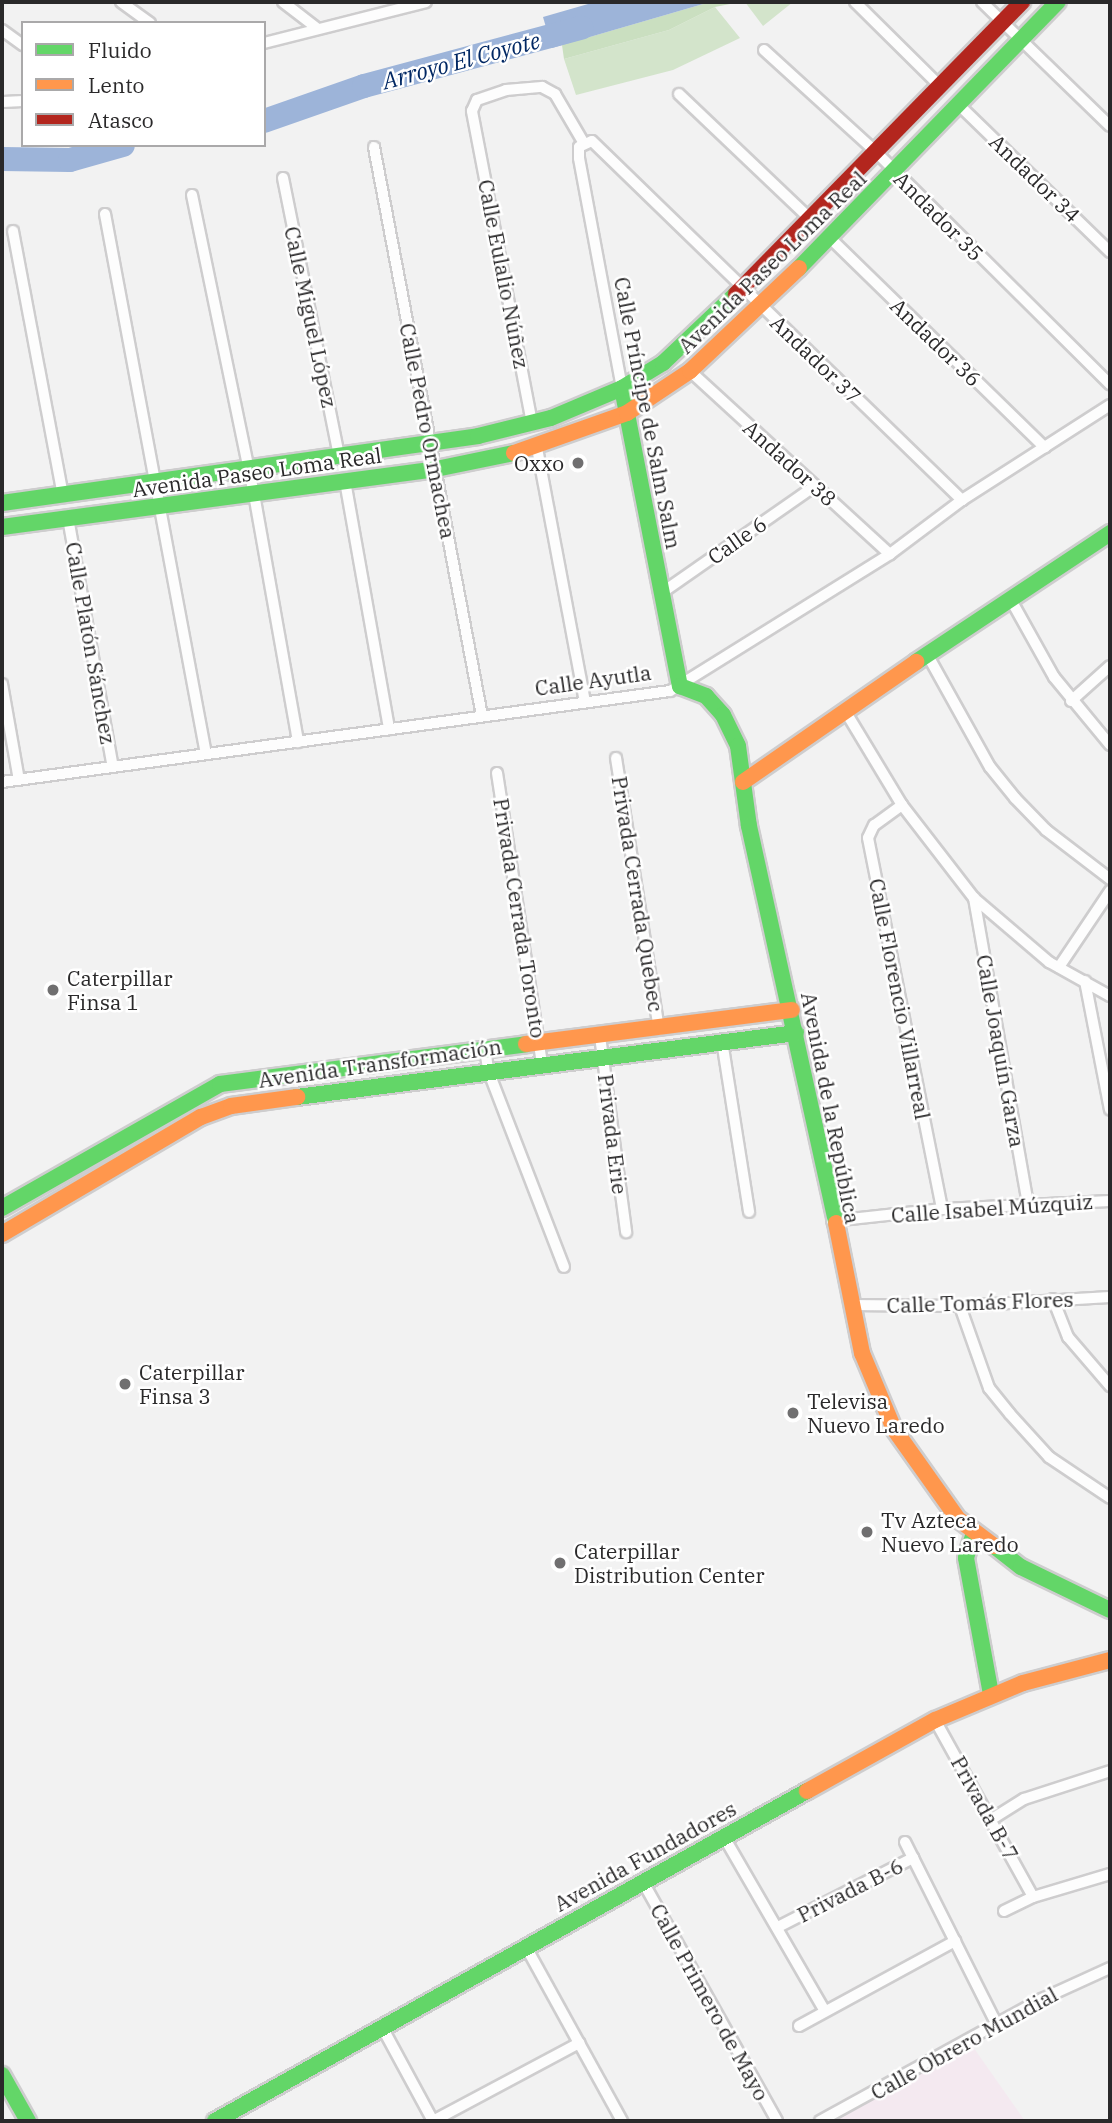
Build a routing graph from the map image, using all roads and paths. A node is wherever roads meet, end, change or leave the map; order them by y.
1 (121, 2) edge
2 (283, 2) edge
3 (423, 2) edge
4 (855, 2) edge
5 (982, 2) edge
6 (1022, 2) edge
7 (1058, 2) edge
8 (147, 21) edge
9 (1002, 22) junction
10 (318, 29) junction
11 (2, 30) edge
12 (1021, 40) junction
13 (266, 42) edge
14 (21, 44) edge
15 (764, 50) dead end
16 (939, 85) junction
17 (679, 94) dead end
18 (2, 102) edge
19 (21, 102) edge
20 (959, 105) junction
21 (1110, 125) edge
22 (581, 145) junction
23 (374, 147) dead end
24 (876, 152) junction
25 (894, 171) junction
26 (283, 178) dead end
27 (192, 195) dead end
28 (105, 214) dead end
29 (809, 218) junction
30 (13, 231) dead end
31 (828, 236) junction
32 (1110, 252) edge
33 (743, 286) junction
34 (761, 306) junction
35 (690, 371) junction
36 (1110, 384) edge
37 (621, 388) junction
38 (1110, 405) edge
39 (627, 413) junction
40 (532, 423) junction
41 (431, 443) junction
42 (537, 448) junction
43 (1045, 448) junction
44 (339, 456) junction
45 (248, 469) junction
46 (436, 469) junction
47 (156, 481) junction
48 (345, 481) junction
49 (815, 486) junction
50 (254, 494) junction
51 (63, 495) junction
52 (962, 500) junction
53 (2, 503) edge
54 (161, 506) junction
55 (68, 518) junction
56 (2, 527) edge
57 (1110, 533) edge
58 (890, 554) junction
59 (660, 594) junction
60 (1011, 600) junction
61 (927, 654) junction
62 (1110, 666) edge
63 (2, 684) edge
64 (680, 686) junction
65 (1071, 701) junction
66 (585, 702) junction
67 (844, 709) junction
68 (482, 716) junction
69 (389, 729) junction
70 (298, 742) junction
71 (1110, 745) edge
72 (206, 754) junction
73 (616, 758) dead end
74 (113, 767) junction
75 (497, 773) dead end
76 (19, 780) junction
77 (2, 782) edge
78 (743, 782) junction
79 (902, 804) junction
80 (1110, 879) edge
81 (1110, 891) edge
82 (974, 898) junction
83 (1059, 967) junction
84 (1085, 981) junction
85 (1110, 996) edge
86 (792, 1010) junction
87 (659, 1030) junction
88 (796, 1032) junction
89 (600, 1035) junction
90 (722, 1041) junction
91 (540, 1042) junction
92 (485, 1048) junction
93 (439, 1054) junction
94 (603, 1056) junction
95 (404, 1059) junction
96 (542, 1063) junction
97 (355, 1065) junction
98 (488, 1070) junction
99 (447, 1076) junction
100 (408, 1081) junction
101 (358, 1087) junction
102 (1110, 1110) edge
103 (151, 1120) junction
104 (162, 1139) junction
105 (1110, 1200) edge
106 (1028, 1203) junction
107 (2, 1208) edge
108 (942, 1209) junction
109 (750, 1212) dead end
110 (832, 1221) junction
111 (626, 1232) dead end
112 (2, 1234) edge
113 (564, 1267) dead end
114 (1110, 1297) edge
115 (1053, 1299) junction
116 (850, 1305) junction
117 (960, 1306) junction
118 (1110, 1386) edge
119 (1110, 1498) edge
120 (974, 1533) junction
121 (1110, 1610) edge
122 (1110, 1660) edge
123 (991, 1694) junction
124 (935, 1720) junction
125 (1110, 1771) edge
126 (992, 1819) junction
127 (724, 1837) junction
128 (905, 1842) dead end
129 (913, 1858) junction
130 (1110, 1874) edge
131 (643, 1882) junction
132 (1033, 1897) junction
133 (1003, 1911) dead end
134 (778, 1927) junction
135 (955, 1941) junction
136 (526, 1947) junction
137 (1110, 1968) edge
138 (825, 2011) junction
139 (997, 2025) junction
140 (799, 2026) dead end
141 (382, 2027) junction
142 (579, 2043) junction
143 (2, 2075) edge
144 (28, 2121) edge
145 (215, 2121) edge
146 (433, 2121) edge
147 (622, 2121) edge
148 (777, 2121) edge
149 (820, 2121) edge

1 - 8 street
2 - 10 street
3 - 10 street
4 - 16 street
5 - 9 street
6 - 9 street, Avenida Paseo Loma Real
7 - 12 street, Avenida Paseo Loma Real
9 - 12 street
9 - 16 street, Avenida Paseo Loma Real
10 - 13 street
11 - 14 street
12 - 20 street, Avenida Paseo Loma Real
12 - 21 street
15 - 24 street, Andador 35
16 - 24 street, Avenida Paseo Loma Real
17 - 29 street
18 - 19 street
20 - 25 street, Avenida Paseo Loma Real
20 - 32 street, Andador 34
22 - 33 street, Andador 37
22 - 37 street, Calle Príncipe de Salm Salm
22 - 40 street, Calle Eulalio Núñez
23 - 41 street, Calle Pedro Ormachea
24 - 25 street, Andador 35
24 - 29 street, Avenida Paseo Loma Real
25 - 31 street, Avenida Paseo Loma Real
25 - 36 street, Andador 35
26 - 44 street, Calle Miguel López
27 - 45 street
28 - 47 street
29 - 33 street, Avenida Paseo Loma Real
30 - 51 street
31 - 34 street, Avenida Paseo Loma Real
31 - 43 street, Andador 36
33 - 34 street, Andador 37
33 - 37 street, Avenida Paseo Loma Real
34 - 35 street, Avenida Paseo Loma Real
34 - 52 street, Andador 37
35 - 39 street, Avenida Paseo Loma Real
35 - 49 street, Andador 38
37 - 39 street, Calle Príncipe de Salm Salm
37 - 40 street, Avenida Paseo Loma Real
38 - 43 street, Calle Ayutla
39 - 42 street, Avenida Paseo Loma Real
39 - 59 street, Calle Príncipe de Salm Salm
40 - 41 street, Avenida Paseo Loma Real
41 - 44 street, Avenida Paseo Loma Real
41 - 46 street, Calle Pedro Ormachea
42 - 46 street, Avenida Paseo Loma Real
42 - 66 street
43 - 52 street, Calle Ayutla
44 - 45 street, Avenida Paseo Loma Real
45 - 47 street, Avenida Paseo Loma Real
45 - 50 street
46 - 48 street, Avenida Paseo Loma Real
46 - 68 street, Calle Pedro Ormachea
47 - 51 street, Avenida Paseo Loma Real
47 - 54 street
48 - 50 street, Avenida Paseo Loma Real
48 - 69 street
49 - 58 street, Andador 38
49 - 59 street, Calle 6
50 - 54 street, Avenida Paseo Loma Real
50 - 70 street
51 - 53 street, Avenida Paseo Loma Real
52 - 58 street, Calle Ayutla
54 - 55 street, Avenida Paseo Loma Real
54 - 72 street
55 - 56 street, Avenida Paseo Loma Real
55 - 74 street, Calle Platón Sánchez
57 - 60 street
58 - 64 street, Calle Ayutla
59 - 64 street, Calle Príncipe de Salm Salm
60 - 61 street
60 - 65 street
61 - 67 street
61 - 80 street
62 - 65 street
63 - 76 street
64 - 66 street, Calle Ayutla
64 - 78 street, Avenida de la República
65 - 71 street
66 - 68 street, Calle Ayutla
67 - 78 street
67 - 79 street
68 - 69 street, Calle Ayutla
69 - 70 street, Calle Ayutla
70 - 72 street, Calle Ayutla
72 - 74 street, Calle Ayutla
73 - 87 street, Privada Cerrada Quebec
74 - 76 street, Calle Ayutla
75 - 91 street, Privada Cerrada Toronto
76 - 77 street, Calle Ayutla
78 - 86 street, Avenida de la República
79 - 82 street
79 - 108 street, Calle Florencio Villarreal
81 - 83 street
82 - 83 street
82 - 106 street, Calle Joaquín Garza
83 - 84 street
84 - 85 street
84 - 102 street
86 - 87 street, Avenida Transformación
86 - 88 street, Avenida de la República
87 - 89 street, Avenida Transformación
88 - 90 street, Avenida Transformación
88 - 110 street, Avenida de la República
89 - 91 street, Avenida Transformación
89 - 94 street, Privada Erie
90 - 94 street, Avenida Transformación
90 - 109 street
91 - 92 street, Avenida Transformación
91 - 96 street, Privada Cerrada Toronto
92 - 93 street, Avenida Transformación
92 - 98 street
93 - 95 street, Avenida Transformación
93 - 99 street
94 - 96 street, Avenida Transformación
94 - 111 street, Privada Erie
95 - 97 street, Avenida Transformación
95 - 100 street
96 - 98 street, Avenida Transformación
97 - 101 street
97 - 103 street, Avenida Transformación
98 - 99 street, Avenida Transformación
98 - 113 street
99 - 100 street, Avenida Transformación
100 - 101 street, Avenida Transformación
101 - 104 street, Avenida Transformación
103 - 104 street
103 - 107 street, Avenida Transformación
104 - 112 street, Avenida Transformación
105 - 106 street, Calle Isabel Múzquiz
106 - 108 street, Calle Isabel Múzquiz
108 - 110 street, Calle Isabel Múzquiz
110 - 116 street, Avenida de la República
114 - 115 street, Calle Tomás Flores
115 - 117 street, Calle Tomás Flores
115 - 118 street
116 - 117 street, Calle Tomás Flores
116 - 120 street, Avenida de la República
117 - 119 street
120 - 121 street, Avenida de la República
120 - 123 street
122 - 123 street, Avenida Fundadores
123 - 124 street, Avenida Fundadores
124 - 126 street, Privada B-7
124 - 127 street, Avenida Fundadores
125 - 126 street
126 - 132 street, Privada B-7
127 - 131 street, Avenida Fundadores
127 - 134 street, Privada B-6
128 - 129 street
129 - 134 street, Privada B-6
129 - 135 street, Privada B-6
130 - 132 street
131 - 136 street, Avenida Fundadores
131 - 148 street, Calle Primero de Mayo
132 - 133 street
134 - 138 street, Privada B-6
135 - 138 street
135 - 139 street, Privada B-6
136 - 141 street, Avenida Fundadores
136 - 142 street
137 - 139 street, Calle Obrero Mundial
138 - 140 street
139 - 149 street, Calle Obrero Mundial
141 - 145 street, Avenida Fundadores
141 - 146 street
142 - 146 street
142 - 147 street
143 - 144 street

